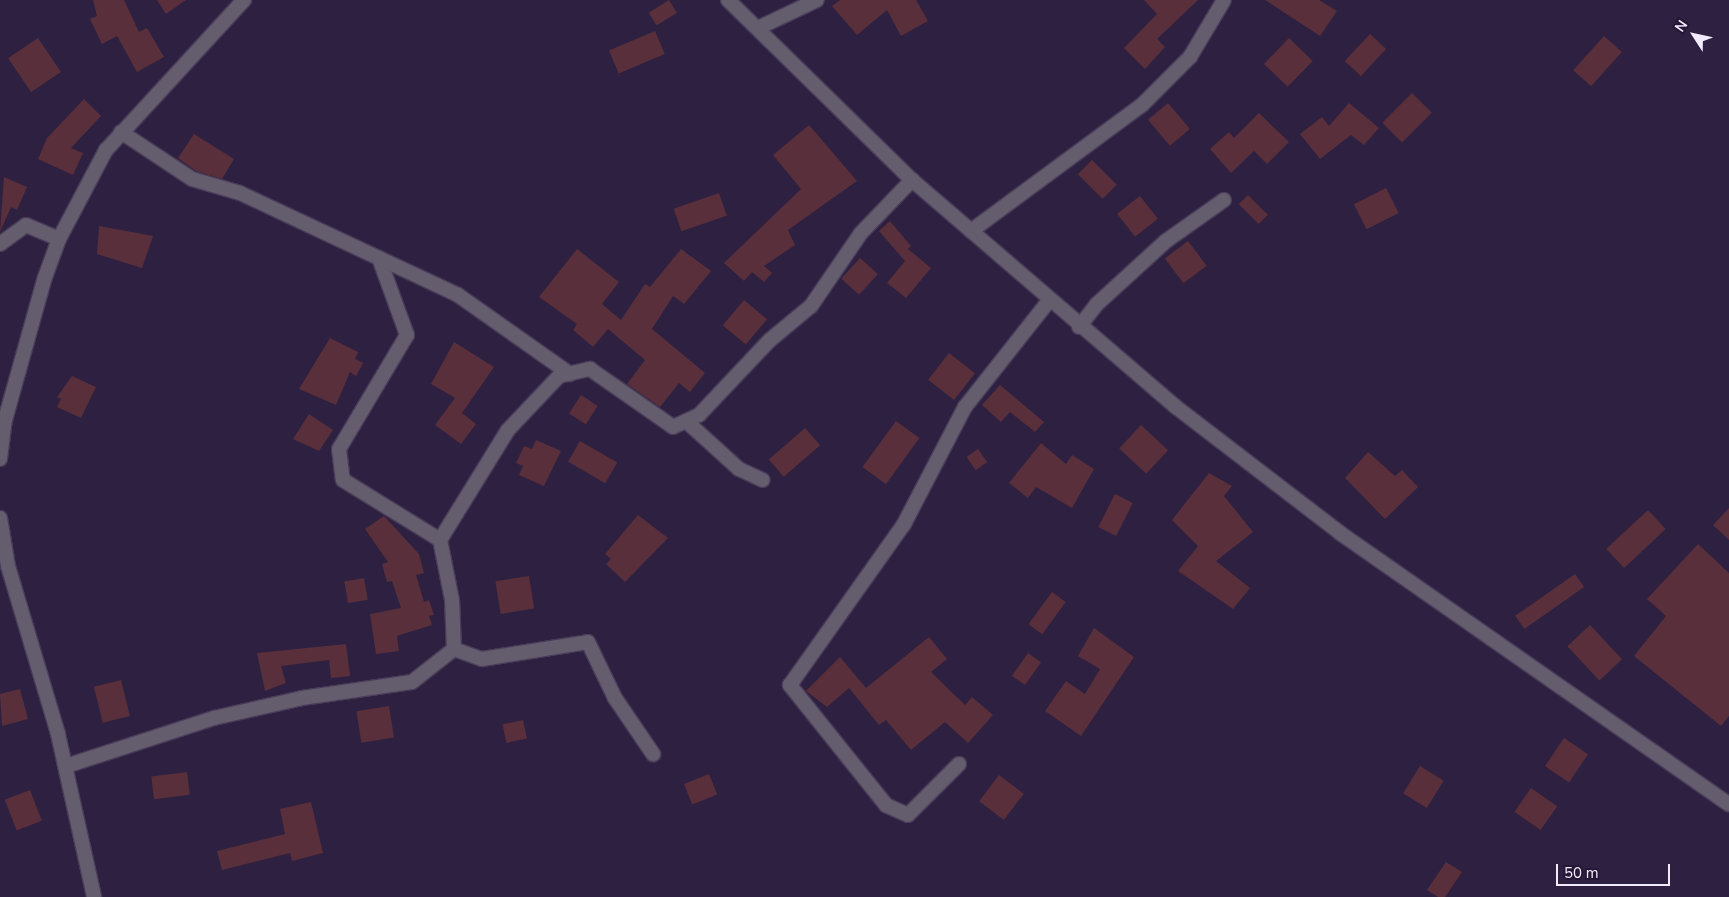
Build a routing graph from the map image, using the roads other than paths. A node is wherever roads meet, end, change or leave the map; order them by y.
1 (244, 0) edge
2 (728, 0) edge
3 (817, 0) edge
4 (1224, 0) edge
5 (758, 28) junction
6 (121, 132) junction
7 (912, 180) junction
8 (1224, 200) dead end
9 (971, 231) junction
10 (59, 239) junction
11 (0, 244) edge
12 (379, 258) junction
13 (1048, 302) junction
14 (1079, 327) junction
15 (570, 374) junction
16 (686, 421) junction
17 (0, 459) edge
18 (763, 480) dead end
19 (0, 518) edge
20 (440, 540) junction
21 (454, 649) junction
22 (653, 754) dead end
23 (959, 764) dead end
24 (66, 766) junction
25 (1729, 804) edge
26 (94, 897) edge

1 - 6 street
2 - 5 street
3 - 5 street
4 - 9 street
5 - 7 street
6 - 10 street
6 - 12 street
7 - 9 street
7 - 16 street
8 - 14 street
9 - 13 street
10 - 11 street
10 - 17 street
12 - 15 street
12 - 20 street
13 - 14 street
13 - 23 street
14 - 25 street
15 - 16 street
15 - 20 street
16 - 18 street
19 - 24 street
20 - 21 street
21 - 22 street
21 - 24 street
24 - 26 street

